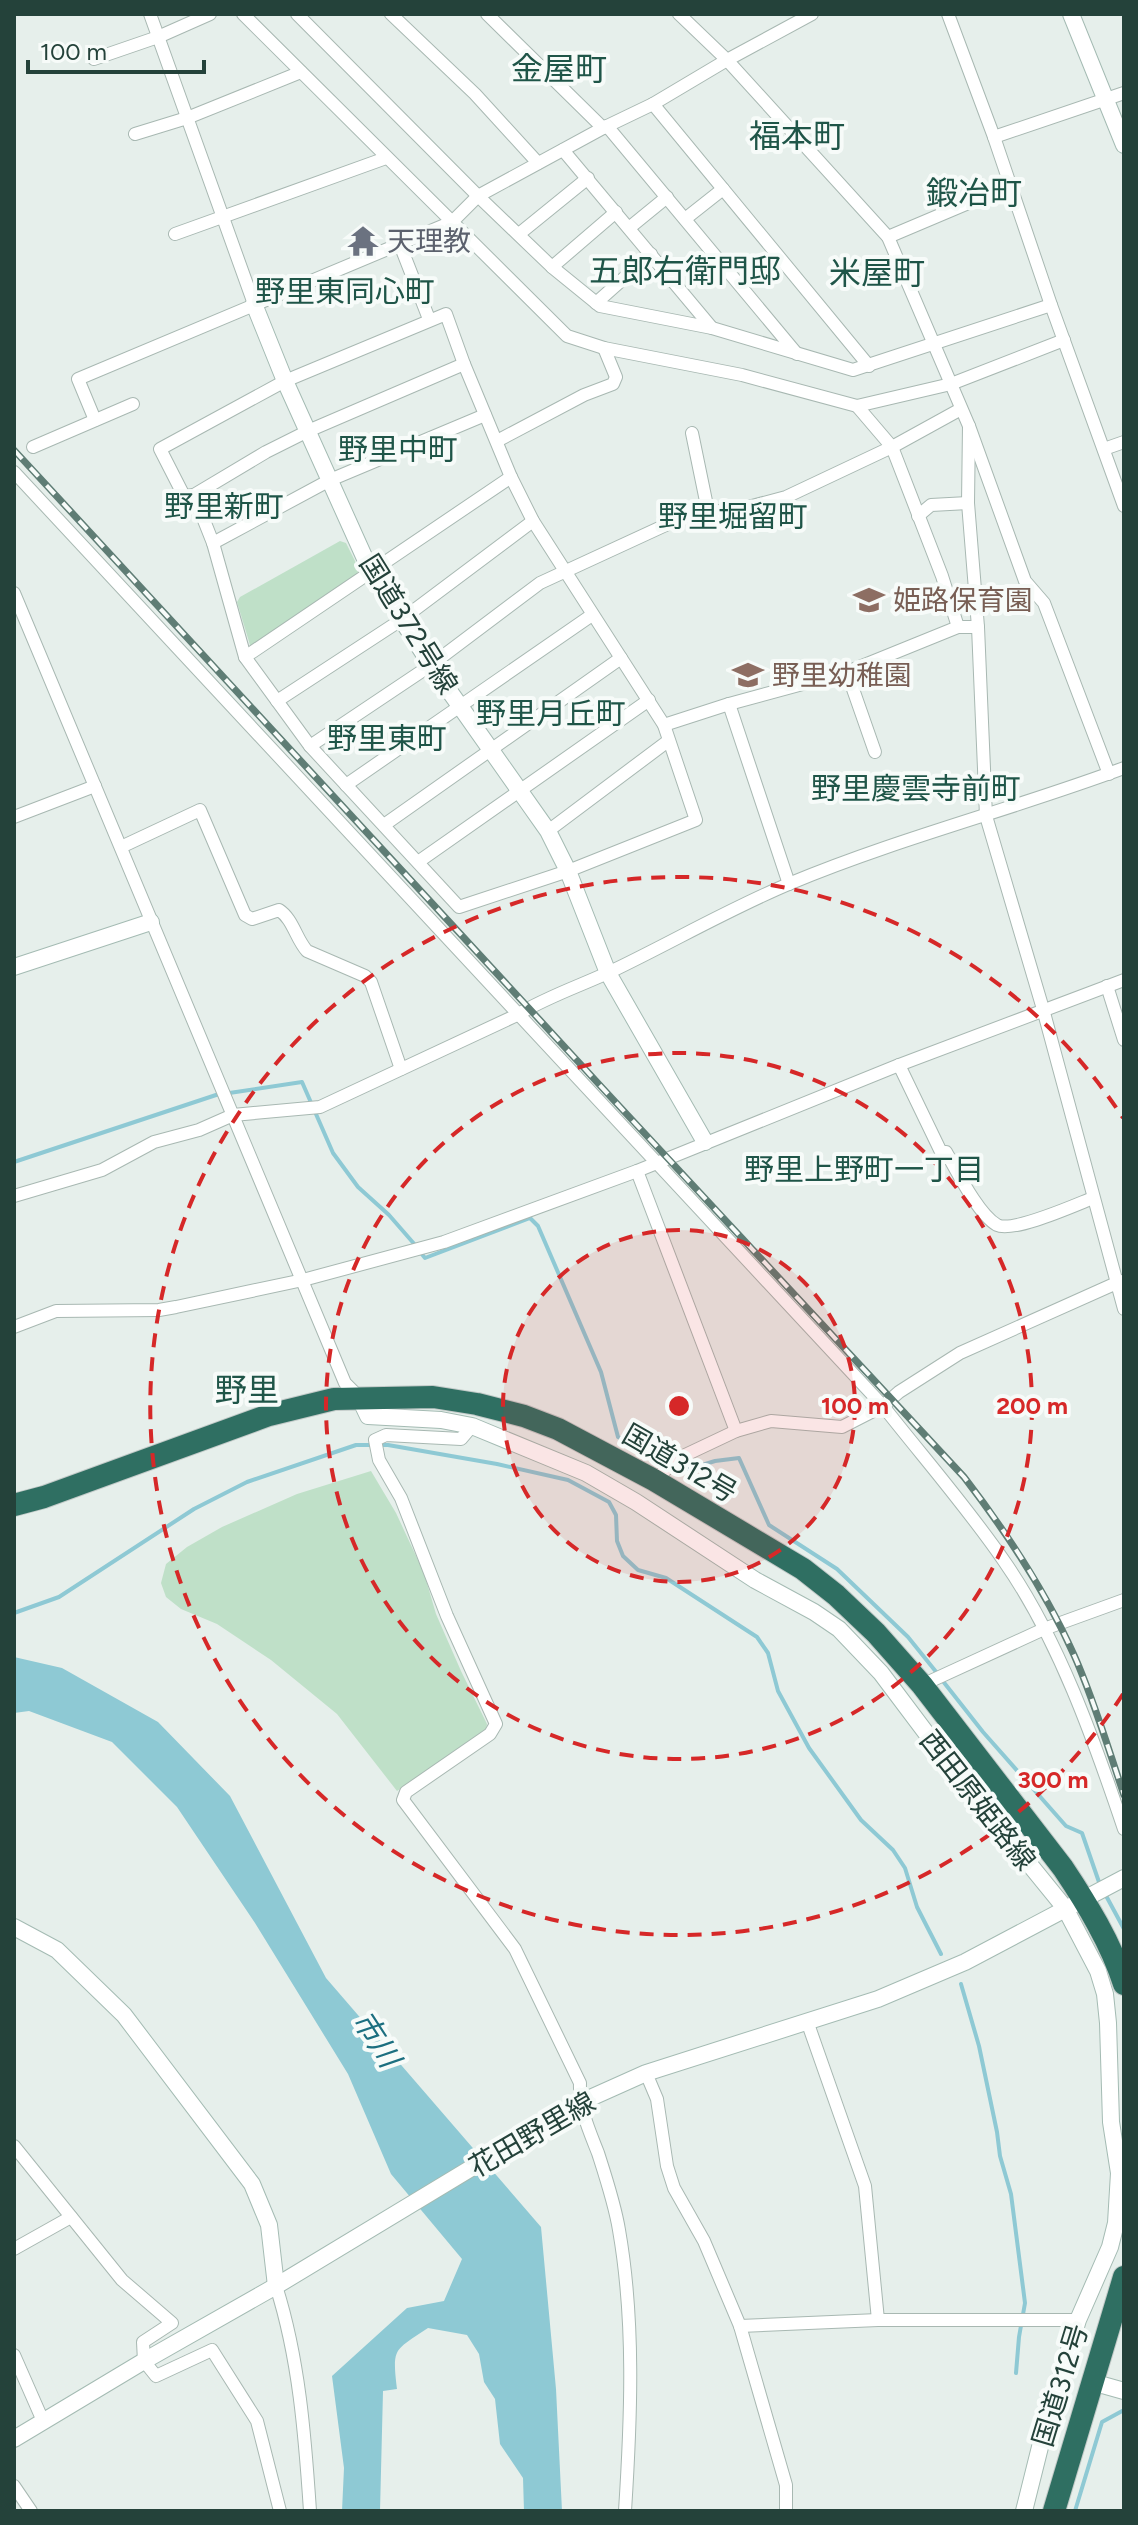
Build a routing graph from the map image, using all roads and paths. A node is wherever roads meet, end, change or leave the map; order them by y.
1 (150, 14) edge
2 (210, 14) edge
3 (243, 14) edge
4 (297, 14) edge
5 (391, 14) edge
6 (487, 14) edge
7 (679, 14) edge
8 (812, 14) edge
9 (948, 14) edge
10 (1071, 14) edge
11 (158, 37) junction
12 (94, 59) dead end
13 (727, 60) junction
14 (301, 72) junction
15 (1124, 93) edge
16 (1106, 99) junction
17 (653, 104) junction
18 (187, 118) junction
19 (605, 127) junction
20 (135, 134) dead end
21 (994, 137) junction
22 (1124, 145) edge
23 (563, 150) junction
24 (386, 158) junction
25 (538, 163) junction
26 (588, 178) junction
27 (1011, 185) junction
28 (723, 189) junction
29 (478, 196) junction
30 (667, 197) junction
31 (616, 212) junction
32 (223, 217) junction
33 (685, 219) junction
34 (452, 222) junction
35 (629, 228) junction
36 (175, 234) dead end
37 (519, 234) junction
38 (888, 237) junction
39 (399, 242) junction
40 (651, 254) junction
41 (552, 267) junction
42 (596, 303) junction
43 (254, 304) junction
44 (1051, 305) junction
45 (429, 319) junction
46 (712, 328) junction
47 (1064, 340) junction
48 (935, 343) junction
49 (604, 348) junction
50 (797, 354) junction
51 (464, 364) junction
52 (869, 366) junction
53 (285, 381) junction
54 (951, 384) junction
55 (133, 404) dead end
56 (857, 406) junction
57 (961, 409) junction
58 (485, 415) junction
59 (95, 420) junction
60 (969, 426) junction
61 (308, 431) junction
62 (692, 433) dead end
63 (497, 441) junction
64 (1124, 442) edge
65 (33, 447) dead end
66 (892, 447) junction
67 (1104, 449) junction
68 (14, 472) edge
69 (511, 477) junction
70 (330, 480) junction
71 (194, 495) junction
72 (968, 503) junction
73 (707, 506) junction
74 (1124, 506) edge
75 (918, 516) junction
76 (533, 521) junction
77 (213, 543) junction
78 (566, 571) junction
79 (371, 572) junction
80 (14, 593) edge
81 (592, 615) junction
82 (401, 620) junction
83 (958, 627) junction
84 (978, 627) junction
85 (245, 657) junction
86 (621, 658) junction
87 (431, 665) junction
88 (847, 672) junction
89 (649, 700) junction
90 (277, 701) junction
91 (729, 704) junction
92 (461, 706) junction
93 (664, 725) junction
94 (668, 741) junction
95 (310, 746) junction
96 (490, 750) junction
97 (875, 752) dead end
98 (1124, 768) edge
99 (1109, 774) junction
100 (346, 785) junction
101 (95, 786) junction
102 (521, 790) junction
103 (986, 816) junction
104 (14, 817) edge
105 (384, 825) junction
106 (548, 831) junction
107 (121, 847) junction
108 (418, 862) junction
109 (568, 871) junction
110 (789, 884) junction
111 (151, 922) junction
112 (14, 967) edge
113 (608, 973) junction
114 (1124, 980) edge
115 (1107, 986) junction
116 (1043, 1009) junction
117 (517, 1015) junction
118 (1124, 1040) edge
119 (899, 1065) junction
120 (401, 1069) junction
121 (233, 1115) junction
122 (705, 1142) junction
123 (657, 1163) junction
124 (637, 1171) junction
125 (14, 1196) edge
126 (1093, 1198) junction
127 (303, 1280) junction
128 (1120, 1282) edge
129 (1124, 1309) edge
130 (14, 1327) edge
131 (359, 1397) junction
132 (883, 1406) junction
133 (472, 1426) junction
134 (736, 1431) junction
135 (654, 1480) junction
136 (14, 1505) edge
137 (1124, 1600) edge
138 (1044, 1629) junction
139 (922, 1685) junction
140 (1124, 1829) edge
141 (1124, 1878) edge
142 (1074, 1903) junction
143 (14, 1927) edge
144 (1124, 1984) edge
145 (807, 2021) junction
146 (646, 2073) junction
147 (574, 2106) junction
148 (14, 2146) edge
149 (71, 2217) junction
150 (14, 2249) edge
151 (1124, 2277) edge
152 (283, 2282) junction
153 (878, 2320) junction
154 (1078, 2320) junction
155 (740, 2326) junction
156 (14, 2355) edge
157 (144, 2361) junction
158 (1092, 2382) junction
159 (1124, 2391) edge
160 (43, 2421) junction
161 (14, 2439) edge
162 (14, 2486) edge
163 (31, 2511) edge
164 (280, 2511) edge
165 (310, 2511) edge
166 (625, 2511) edge
167 (786, 2511) edge
168 (1024, 2511) edge
169 (1054, 2511) edge

1 - 11 street
2 - 11 street
3 - 14 street
4 - 29 street
5 - 25 street
6 - 19 street
7 - 13 street
8 - 13 street
9 - 21 street
10 - 16 main road
11 - 12 street
11 - 18 street
13 - 17 street
13 - 38 street
14 - 18 street
14 - 24 street
15 - 16 street
16 - 21 street
16 - 22 main road
17 - 19 street
17 - 28 street
18 - 20 street
18 - 32 street
19 - 23 street
19 - 30 street
21 - 27 street
23 - 25 street
23 - 26 street
24 - 32 street
24 - 34 street
25 - 29 street
26 - 31 street
26 - 37 street
27 - 38 street
27 - 44 street
28 - 33 street
28 - 52 street
29 - 34 street
29 - 37 street
30 - 33 street
30 - 35 street
31 - 35 street
31 - 41 street
32 - 36 street
32 - 43 street
33 - 50 street
34 - 39 street
34 - 49 street
35 - 40 street
37 - 41 street
38 - 48 street
39 - 43 street
39 - 45 street
40 - 42 street
40 - 46 street
41 - 42 street
42 - 46 street
43 - 53 main road, 国道372号線
43 - 59 street
44 - 47 street
44 - 48 street
45 - 51 street
45 - 53 street
46 - 50 street
47 - 54 street
47 - 67 street
48 - 52 street
48 - 54 street
49 - 56 street
49 - 63 street
50 - 52 street
51 - 58 street
51 - 61 street
53 - 61 main road, 国道372号線
53 - 71 street
54 - 56 street
54 - 57 street
55 - 59 street
56 - 66 street
57 - 60 street
57 - 66 street
58 - 63 street
58 - 70 street
59 - 65 street
60 - 72 street
60 - 99 street
61 - 70 main road, 国道372号線
61 - 71 street
62 - 73 street
63 - 69 street
64 - 67 street
66 - 73 street
66 - 75 street
67 - 74 street
68 - 117 street
69 - 76 street
69 - 79 street
70 - 77 street
70 - 79 main road, 国道372号線
71 - 77 street
72 - 75 street
72 - 84 street
73 - 78 street
75 - 83 street
76 - 78 street
76 - 82 street
77 - 85 street
78 - 81 street
78 - 87 street
79 - 82 main road, 国道372号線
79 - 85 street
80 - 101 street
81 - 86 street
81 - 92 street
82 - 87 main road, 国道372号線
82 - 90 street
83 - 84 street
83 - 88 street
84 - 103 street
85 - 90 street
86 - 89 street
86 - 96 street
87 - 92 main road, 国道372号線
87 - 95 street
88 - 91 street
88 - 97 street
89 - 93 street
89 - 102 street
90 - 95 street
91 - 93 street
91 - 110 street
92 - 96 main road, 国道372号線
92 - 100 street
93 - 94 street
94 - 106 street
94 - 109 street
95 - 100 street
96 - 102 main road, 国道372号線
96 - 105 street
98 - 99 street
99 - 103 street
100 - 105 street
101 - 104 street
101 - 107 street
102 - 106 main road, 国道372号線
102 - 108 street
103 - 110 street
103 - 116 street
105 - 108 street
106 - 109 main road, 国道372号線
107 - 111 street
107 - 120 street
108 - 109 street
109 - 113 main road, 国道372号線
110 - 113 street
111 - 112 main road
111 - 121 street
113 - 117 street
113 - 122 main road, 国道372号線
114 - 115 street
115 - 116 street
115 - 118 street
116 - 119 street
116 - 126 street
117 - 120 street
117 - 123 street
119 - 122 street
119 - 126 street
120 - 121 street
121 - 125 street
121 - 127 street
122 - 123 street
123 - 124 street
123 - 132 street
124 - 127 street
124 - 134 street
126 - 128 street
127 - 130 street
127 - 131 street
128 - 129 street
128 - 132 street
131 - 133 main road, 西田原姫路線
131 - 135 highway, 国道312号
131 - 136 highway, 国道312号
132 - 134 street
132 - 138 street
133 - 142 main road, 西田原姫路線
133 - 147 street
134 - 135 street
135 - 139 highway, 国道312号
137 - 138 street
138 - 139 street
138 - 140 street
139 - 142 highway, 国道312号
141 - 142 main road, 花田野里線
142 - 144 highway, 国道312号
142 - 145 main road, 花田野里線
142 - 154 main road, 西田原姫路線
143 - 152 main road
145 - 146 main road, 花田野里線
145 - 153 street
146 - 147 main road, 花田野里線
146 - 155 street
147 - 152 main road, 花田野里線
147 - 166 street
148 - 149 street
149 - 150 street
149 - 157 street
151 - 158 highway, 国道312号
152 - 157 main road, 花田野里線
152 - 165 street
153 - 154 street
153 - 155 street
154 - 168 main road, 西田原姫路線
155 - 167 street
156 - 160 street
157 - 160 main road, 花田野里線
157 - 164 street
158 - 159 main road
158 - 169 highway, 国道312号
160 - 161 main road, 花田野里線
162 - 163 street

